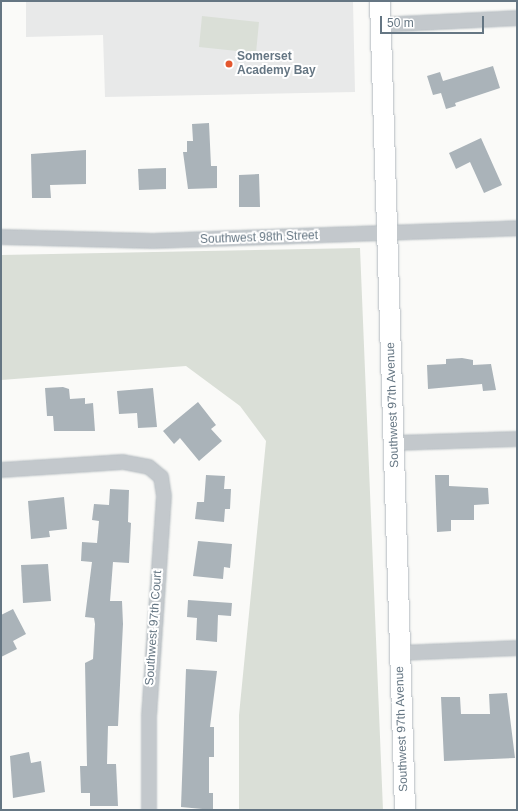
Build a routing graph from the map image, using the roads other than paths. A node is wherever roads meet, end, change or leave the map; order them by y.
1 (380, 1) edge
2 (517, 18) edge
3 (381, 25) junction
4 (517, 228) edge
5 (388, 233) junction
6 (1, 237) edge
7 (517, 439) edge
8 (394, 443) junction
9 (1, 470) edge
10 (517, 648) edge
11 (400, 653) junction
12 (149, 810) edge
13 (405, 810) edge

1 - 3 street, Southwest 97th Avenue
2 - 3 street
3 - 5 street, Southwest 97th Avenue
4 - 5 street, Southwest 98th Street
5 - 6 street, Southwest 98th Street
5 - 8 street, Southwest 97th Avenue
7 - 8 street
8 - 11 street, Southwest 97th Avenue
9 - 12 street, Southwest 97th Court
10 - 11 street
11 - 13 street, Southwest 97th Avenue

